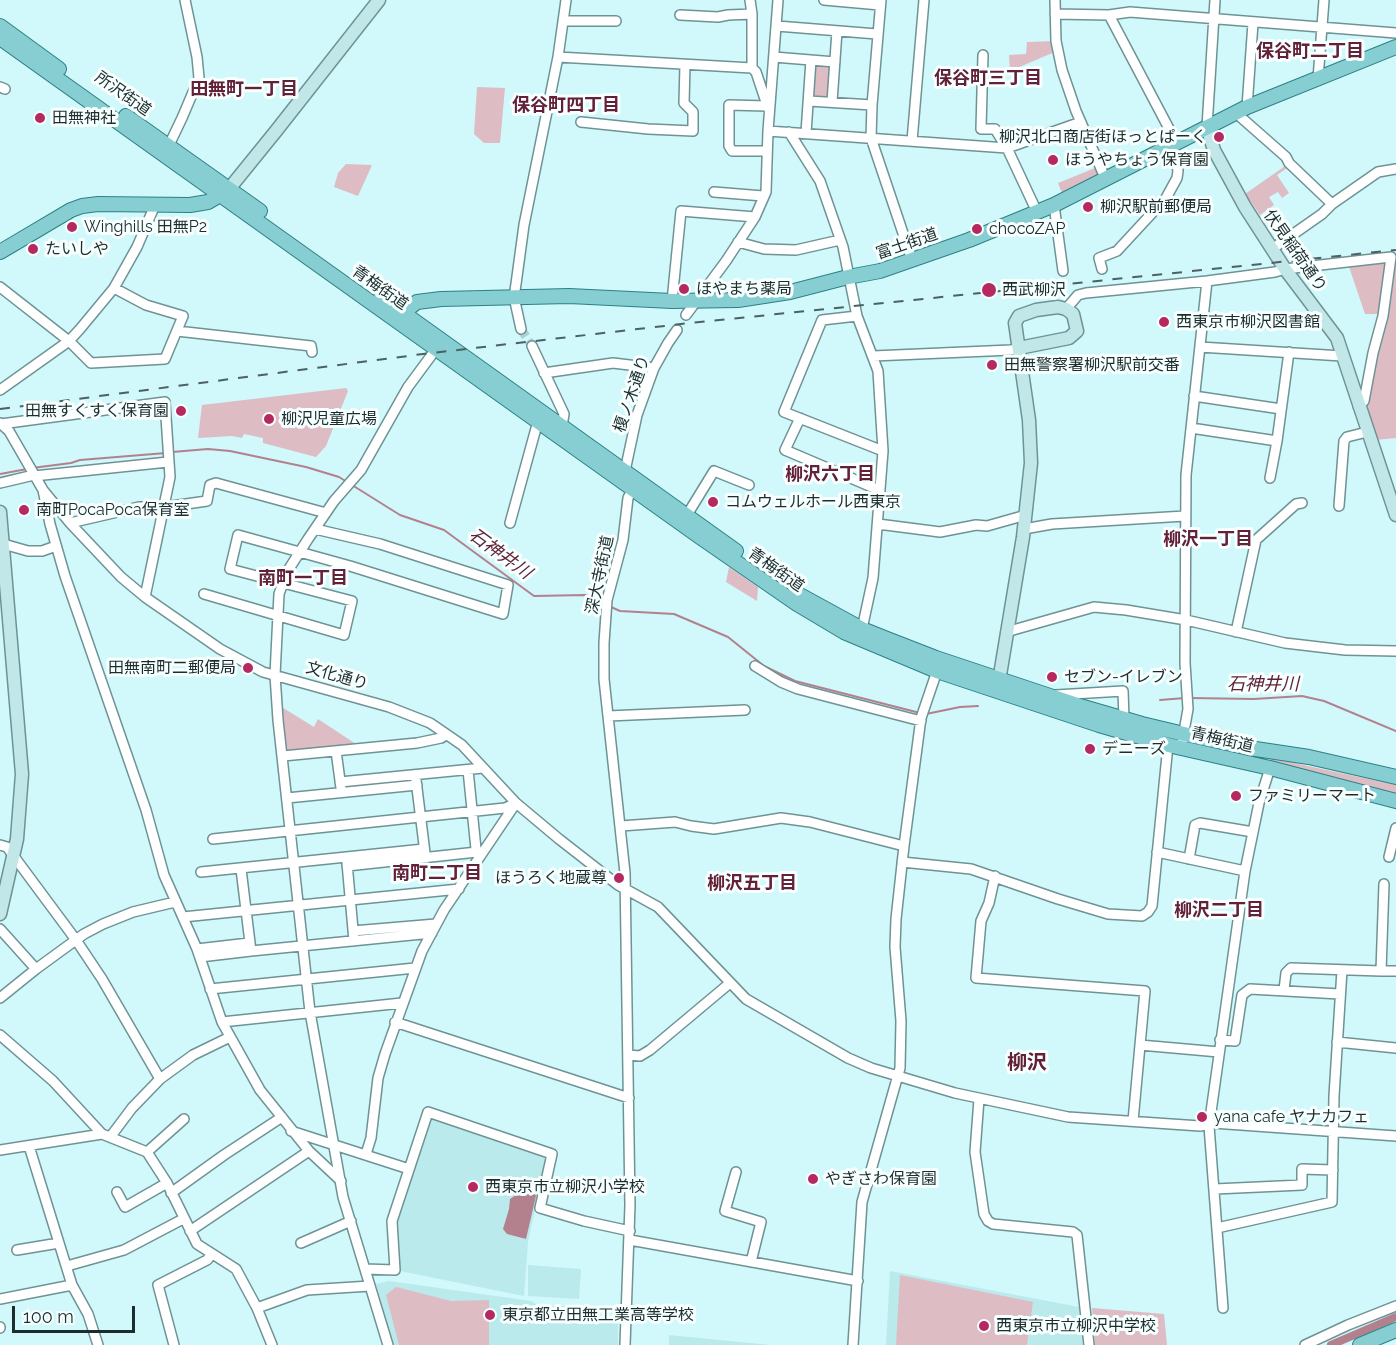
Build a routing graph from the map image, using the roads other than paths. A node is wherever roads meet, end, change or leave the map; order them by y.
1 (184, 0) edge
2 (379, 0) edge
3 (566, 0) edge
4 (750, 0) edge
5 (778, 0) edge
6 (825, 0) edge
7 (924, 0) edge
8 (1055, 0) edge
9 (1215, 0) edge
10 (1324, 0) edge
11 (881, 3) edge
12 (752, 14) junction
13 (1055, 14) junction
14 (680, 15) dead end
15 (1109, 15) junction
16 (1214, 20) junction
17 (563, 21) junction
18 (616, 21) dead end
19 (1253, 23) junction
20 (0, 26) edge
21 (777, 26) junction
22 (1322, 28) junction
23 (837, 31) junction
24 (1396, 33) edge
25 (878, 34) junction
26 (0, 38) edge
27 (1396, 47) edge
28 (983, 55) dead end
29 (558, 57) junction
30 (774, 57) junction
31 (811, 60) junction
32 (835, 62) junction
33 (685, 65) junction
34 (752, 68) junction
35 (1318, 79) junction
36 (809, 101) junction
37 (832, 102) junction
38 (872, 105) junction
39 (768, 108) junction
40 (1241, 110) junction
41 (581, 122) dead end
42 (1081, 122) junction
43 (1207, 127) junction
44 (768, 130) junction
45 (789, 132) junction
46 (806, 133) junction
47 (871, 138) junction
48 (912, 141) junction
49 (1174, 142) junction
50 (167, 144) junction
51 (1007, 148) junction
52 (767, 151) junction
53 (1396, 169) edge
54 (1106, 180) junction
55 (225, 192) junction
56 (714, 192) dead end
57 (763, 196) junction
58 (1332, 204) junction
59 (155, 205) junction
60 (1053, 205) junction
61 (1037, 212) junction
62 (755, 217) junction
63 (840, 240) junction
64 (738, 242) junction
65 (1272, 249) junction
66 (0, 252) edge
67 (912, 260) junction
68 (1102, 269) dead end
69 (1285, 269) junction
70 (1063, 271) dead end
71 (848, 277) junction
72 (1207, 281) junction
73 (0, 286) edge
74 (114, 288) junction
75 (514, 297) junction
76 (672, 301) junction
77 (694, 301) junction
78 (1066, 309) junction
79 (686, 315) dead end
80 (399, 316) junction
81 (857, 316) junction
82 (521, 329) tunnel mouth
83 (677, 330) dead end
84 (177, 331) junction
85 (69, 341) junction
86 (532, 346) tunnel mouth
87 (1200, 347) junction
88 (1019, 348) junction
89 (436, 349) junction
90 (312, 352) dead end
91 (1289, 352) junction
92 (873, 356) junction
93 (1342, 356) junction
94 (654, 368) junction
95 (544, 373) junction
96 (0, 390) edge
97 (1194, 396) junction
98 (1358, 406) junction
99 (1281, 409) junction
100 (800, 418) junction
101 (538, 421) junction
102 (0, 424) edge
103 (562, 426) junction
104 (1191, 428) junction
105 (1367, 432) junction
106 (1277, 441) junction
107 (883, 451) junction
108 (168, 462) junction
109 (625, 471) junction
110 (32, 472) junction
111 (1270, 478) dead end
112 (0, 483) edge
113 (635, 484) junction
114 (748, 485) dead end
115 (43, 490) junction
116 (879, 490) junction
117 (1302, 503) dead end
118 (1339, 506) dead end
119 (165, 507) junction
120 (0, 512) edge
121 (326, 513) junction
122 (1396, 514) edge
123 (1026, 515) junction
124 (687, 516) junction
125 (1185, 516) junction
126 (70, 523) junction
127 (510, 523) dead end
128 (878, 525) junction
129 (315, 529) junction
130 (1024, 529) junction
131 (1, 543) edge
132 (56, 546) junction
133 (298, 554) junction
134 (283, 583) junction
135 (204, 594) dead end
136 (145, 597) junction
137 (278, 616) junction
138 (1186, 620) junction
139 (862, 629) junction
140 (1006, 632) junction
141 (1236, 632) junction
142 (1396, 651) edge
143 (755, 666) dead end
144 (937, 671) junction
145 (275, 675) junction
146 (999, 686) junction
147 (1047, 695) junction
148 (745, 710) dead end
149 (1124, 714) junction
150 (608, 716) junction
151 (922, 716) junction
152 (1184, 734) junction
153 (447, 735) junction
154 (1174, 747) junction
155 (336, 751) junction
156 (283, 756) junction
157 (483, 768) junction
158 (1270, 768) junction
159 (468, 770) junction
160 (1396, 777) edge
161 (416, 780) junction
162 (341, 787) junction
163 (287, 798) junction
164 (1396, 801) edge
165 (516, 803) junction
166 (473, 811) junction
167 (421, 817) junction
168 (621, 826) junction
169 (1396, 828) edge
170 (291, 831) junction
171 (1253, 832) junction
172 (213, 839) dead end
173 (0, 845) edge
174 (904, 846) junction
175 (1157, 852) junction
176 (13, 854) junction
177 (425, 854) junction
178 (479, 854) junction
179 (1389, 857) dead end
180 (1189, 859) junction
181 (346, 862) junction
182 (902, 862) junction
183 (294, 864) junction
184 (240, 869) junction
185 (1245, 871) junction
186 (201, 873) dead end
187 (995, 876) junction
188 (1384, 884) dead end
189 (459, 889) junction
190 (625, 889) junction
191 (350, 900) junction
192 (176, 902) junction
193 (299, 905) junction
194 (245, 910) junction
195 (0, 914) edge
196 (183, 916) junction
197 (434, 928) junction
198 (0, 929) edge
199 (354, 936) junction
200 (76, 940) junction
201 (303, 946) junction
202 (250, 947) junction
203 (199, 953) junction
204 (415, 968) junction
205 (36, 969) junction
206 (1342, 970) junction
207 (1381, 971) junction
208 (1396, 971) edge
209 (307, 978) junction
210 (730, 983) junction
211 (210, 989) junction
212 (1284, 990) junction
213 (1340, 994) junction
214 (0, 998) edge
215 (402, 1003) junction
216 (310, 1012) junction
217 (222, 1022) junction
218 (395, 1022) junction
219 (0, 1035) edge
220 (230, 1037) junction
221 (1220, 1040) junction
222 (1337, 1042) junction
223 (1140, 1045) junction
224 (1396, 1048) edge
225 (1219, 1052) junction
226 (628, 1055) junction
227 (898, 1077) junction
228 (160, 1079) junction
229 (629, 1098) junction
230 (979, 1099) junction
231 (282, 1118) junction
232 (184, 1119) dead end
233 (1133, 1121) junction
234 (1209, 1125) junction
235 (291, 1131) junction
236 (1333, 1132) junction
237 (106, 1135) junction
238 (1396, 1136) edge
239 (334, 1143) junction
240 (29, 1146) junction
241 (0, 1150) edge
242 (309, 1151) junction
243 (147, 1152) junction
244 (366, 1154) junction
245 (409, 1169) junction
246 (1333, 1170) junction
247 (736, 1172) dead end
248 (341, 1181) junction
249 (167, 1183) junction
250 (1215, 1189) junction
251 (117, 1192) dead end
252 (171, 1193) junction
253 (183, 1219) junction
254 (351, 1221) junction
255 (1217, 1228) junction
256 (190, 1231) junction
257 (630, 1236) junction
258 (59, 1243) junction
259 (301, 1243) dead end
260 (17, 1250) dead end
261 (212, 1254) junction
262 (751, 1262) junction
263 (67, 1266) junction
264 (365, 1269) junction
265 (858, 1281) junction
266 (72, 1285) junction
267 (370, 1286) junction
268 (0, 1299) edge
269 (1396, 1306) edge
270 (256, 1308) junction
271 (1223, 1308) dead end
272 (1396, 1330) edge
273 (98, 1345) edge
274 (174, 1345) edge
275 (272, 1345) edge
276 (388, 1345) edge
277 (625, 1345) edge
278 (854, 1345) edge
279 (1089, 1345) edge
280 (1305, 1345) edge
281 (1360, 1345) edge

1 - 50 street
2 - 55 street
3 - 17 street
4 - 12 street
5 - 21 street
6 - 11 street
7 - 48 street
8 - 13 street
9 - 16 street, 伏見稲荷通り
10 - 22 street
11 - 25 street
12 - 14 street
12 - 34 street
13 - 15 street
13 - 42 street
15 - 16 street
15 - 49 street
16 - 19 street
16 - 43 street, 伏見稲荷通り
17 - 18 street
17 - 29 street
19 - 22 street
19 - 40 street
20 - 50 main road, 所沢街道
21 - 23 street
21 - 30 street
22 - 24 street
22 - 35 street
23 - 25 street
23 - 32 street
25 - 38 street
26 - 55 main road, 所沢街道
27 - 35 main road, 富士街道
28 - 51 street
29 - 33 street
29 - 75 street
30 - 31 street
30 - 39 street
31 - 32 street
31 - 36 street
32 - 37 street
33 - 34 street
33 - 41 street
34 - 39 street
35 - 40 main road, 富士街道
36 - 37 street
36 - 46 street
37 - 38 street
38 - 47 street
39 - 44 street
39 - 52 street
40 - 43 main road, 富士街道
40 - 58 street
42 - 51 street
42 - 54 street
43 - 49 main road, 富士街道
43 - 65 street, 伏見稲荷通り
44 - 45 street
44 - 52 street
45 - 46 street
45 - 63 street
46 - 47 street
47 - 48 street
47 - 67 street
48 - 51 street
49 - 54 main road, 富士街道
49 - 68 street
50 - 55 main road, 所沢街道
51 - 61 street
52 - 57 street
53 - 58 street
54 - 60 main road, 富士街道
55 - 59 main road
55 - 80 main road, 青梅街道
56 - 57 street
57 - 62 street
58 - 65 street
59 - 66 main road
59 - 74 street
60 - 61 main road, 富士街道
60 - 70 street
61 - 67 main road, 富士街道
62 - 64 street
62 - 76 street
63 - 64 street
63 - 71 street
64 - 77 street
65 - 69 street, 伏見稲荷通り
67 - 71 main road, 富士街道
69 - 72 street
69 - 93 street, 伏見稲荷通り
69 - 98 street
71 - 77 main road, 富士街道
71 - 81 street
72 - 78 street
72 - 87 street
73 - 85 street
74 - 84 street
74 - 85 street
75 - 76 main road, 富士街道
75 - 80 main road, 富士街道
75 - 82 street
76 - 77 main road, 富士街道
77 - 79 street
78 - 88 street
78 - 88 street
80 - 89 main road, 青梅街道
80 - 103 main road, 青梅街道
81 - 92 street
81 - 100 street
83 - 94 street, 榎ノ木通り
84 - 85 street
84 - 90 street
85 - 96 street
86 - 95 street
87 - 91 street
87 - 97 street
88 - 92 street
88 - 123 street
89 - 101 main road, 青梅街道
89 - 121 street
91 - 93 street
91 - 99 street
92 - 107 street
93 - 98 street, 伏見稲荷通り
94 - 95 street
94 - 109 street, 榎ノ木通り
95 - 103 street
97 - 99 street
97 - 104 street
98 - 105 street, 伏見稲荷通り
99 - 106 street
100 - 107 street
100 - 116 street
101 - 113 main road, 青梅街道
101 - 127 street
102 - 108 street
102 - 110 street
103 - 109 main road, 青梅街道
104 - 106 street
104 - 125 street
105 - 118 street
105 - 122 street, 伏見稲荷通り
106 - 111 street
107 - 116 street
108 - 110 street
108 - 119 street
109 - 113 main road, 青梅街道
110 - 112 street
110 - 115 street
113 - 124 main road, 青梅街道
113 - 144 main road, 青梅街道
113 - 150 street, 深大寺街道
114 - 124 street
115 - 126 street, 文化通り
115 - 132 street
116 - 128 street
117 - 141 street
119 - 121 street
119 - 126 street
119 - 136 street
120 - 131 street
121 - 129 street
123 - 128 street
123 - 130 street
124 - 139 main road, 青梅街道
125 - 130 street
125 - 138 street
126 - 136 street, 文化通り
128 - 139 street
129 - 133 street
129 - 133 street
130 - 140 street
131 - 132 street
131 - 176 street
132 - 192 street
133 - 134 street
133 - 134 street
134 - 137 street
134 - 137 street
135 - 137 street
136 - 145 street, 文化通り
137 - 145 street
138 - 140 street
138 - 141 street
138 - 152 street
139 - 146 main road, 青梅街道
140 - 146 street
141 - 142 street
143 - 151 street
144 - 146 main road, 青梅街道
144 - 151 street
145 - 153 street, 文化通り
145 - 156 street
146 - 147 main road, 青梅街道
146 - 154 main road, 青梅街道
147 - 149 main road, 青梅街道
147 - 149 street
148 - 150 street
149 - 152 main road, 青梅街道
150 - 168 street, 深大寺街道
151 - 174 street
152 - 154 street
152 - 160 main road, 青梅街道
153 - 155 street
153 - 157 street, 文化通り
154 - 158 main road, 青梅街道
154 - 175 street
155 - 156 street
155 - 162 street
156 - 163 street
157 - 159 street
157 - 165 street, 文化通り
158 - 164 main road, 青梅街道
158 - 171 street
159 - 161 street
159 - 166 street
161 - 162 street
161 - 167 street
162 - 163 street
163 - 170 street
165 - 166 street
165 - 178 street
165 - 190 street, 文化通り
166 - 167 street
166 - 178 street
167 - 170 street
167 - 177 street
168 - 174 street
168 - 190 street
169 - 179 street
170 - 172 street
170 - 183 street
171 - 180 street
171 - 185 street
173 - 176 street
174 - 182 street
175 - 180 street
175 - 187 street
176 - 195 street
176 - 200 street
177 - 178 street
177 - 181 street
178 - 189 street
180 - 185 street
181 - 183 street
181 - 191 street
182 - 187 street
182 - 227 street
183 - 184 street
183 - 193 street
184 - 186 street
184 - 194 street
185 - 221 street
187 - 223 street
188 - 207 street
189 - 191 street
189 - 197 street
190 - 210 street, 文化通り
190 - 226 street
191 - 193 street
191 - 199 street
192 - 196 street
192 - 200 street
193 - 194 street
193 - 201 street
194 - 196 street
194 - 202 street
196 - 203 street
197 - 199 street
197 - 204 street
198 - 205 street
199 - 201 street
200 - 205 street
200 - 228 street
201 - 202 street
201 - 209 street
202 - 203 street
203 - 211 street
204 - 209 street
204 - 215 street
205 - 214 street
206 - 207 street
206 - 212 street
206 - 213 street
207 - 208 street
209 - 211 street
209 - 216 street
210 - 226 street
210 - 227 street, 文化通り
211 - 217 street
212 - 213 street
212 - 221 street
213 - 222 street
215 - 216 street
215 - 218 street
216 - 217 street
216 - 239 street
217 - 220 street
218 - 229 street
218 - 244 street
219 - 237 street
220 - 228 street
220 - 231 street
221 - 225 street
222 - 224 street
222 - 236 street
223 - 225 street
223 - 233 street
225 - 234 street
226 - 229 street
227 - 230 street, 文化通り
227 - 265 street
228 - 237 street
229 - 257 street
230 - 233 street, 文化通り
230 - 279 street
231 - 235 street
231 - 252 street
232 - 243 street
233 - 234 street, 文化通り
234 - 236 street, 文化通り
234 - 250 street
235 - 239 street
235 - 242 street
236 - 238 street, 文化通り
236 - 246 street
237 - 240 street
237 - 243 street
239 - 244 street
239 - 248 street
240 - 241 street
240 - 258 street
242 - 248 street
242 - 256 street
243 - 249 street
244 - 245 street
245 - 257 street
245 - 264 street
246 - 250 street
246 - 255 street
247 - 262 street
248 - 254 street
249 - 251 street
249 - 252 street
250 - 255 street
252 - 253 street
253 - 256 street
253 - 263 street
254 - 259 street
254 - 264 street
255 - 271 street
256 - 261 street
257 - 262 street
257 - 277 street
258 - 260 street
258 - 263 street
261 - 270 street
261 - 274 street
262 - 265 street
263 - 266 street
264 - 267 street
265 - 278 street
266 - 268 street
266 - 273 street
267 - 270 street
267 - 276 street
269 - 280 street
270 - 275 street
272 - 281 main road

